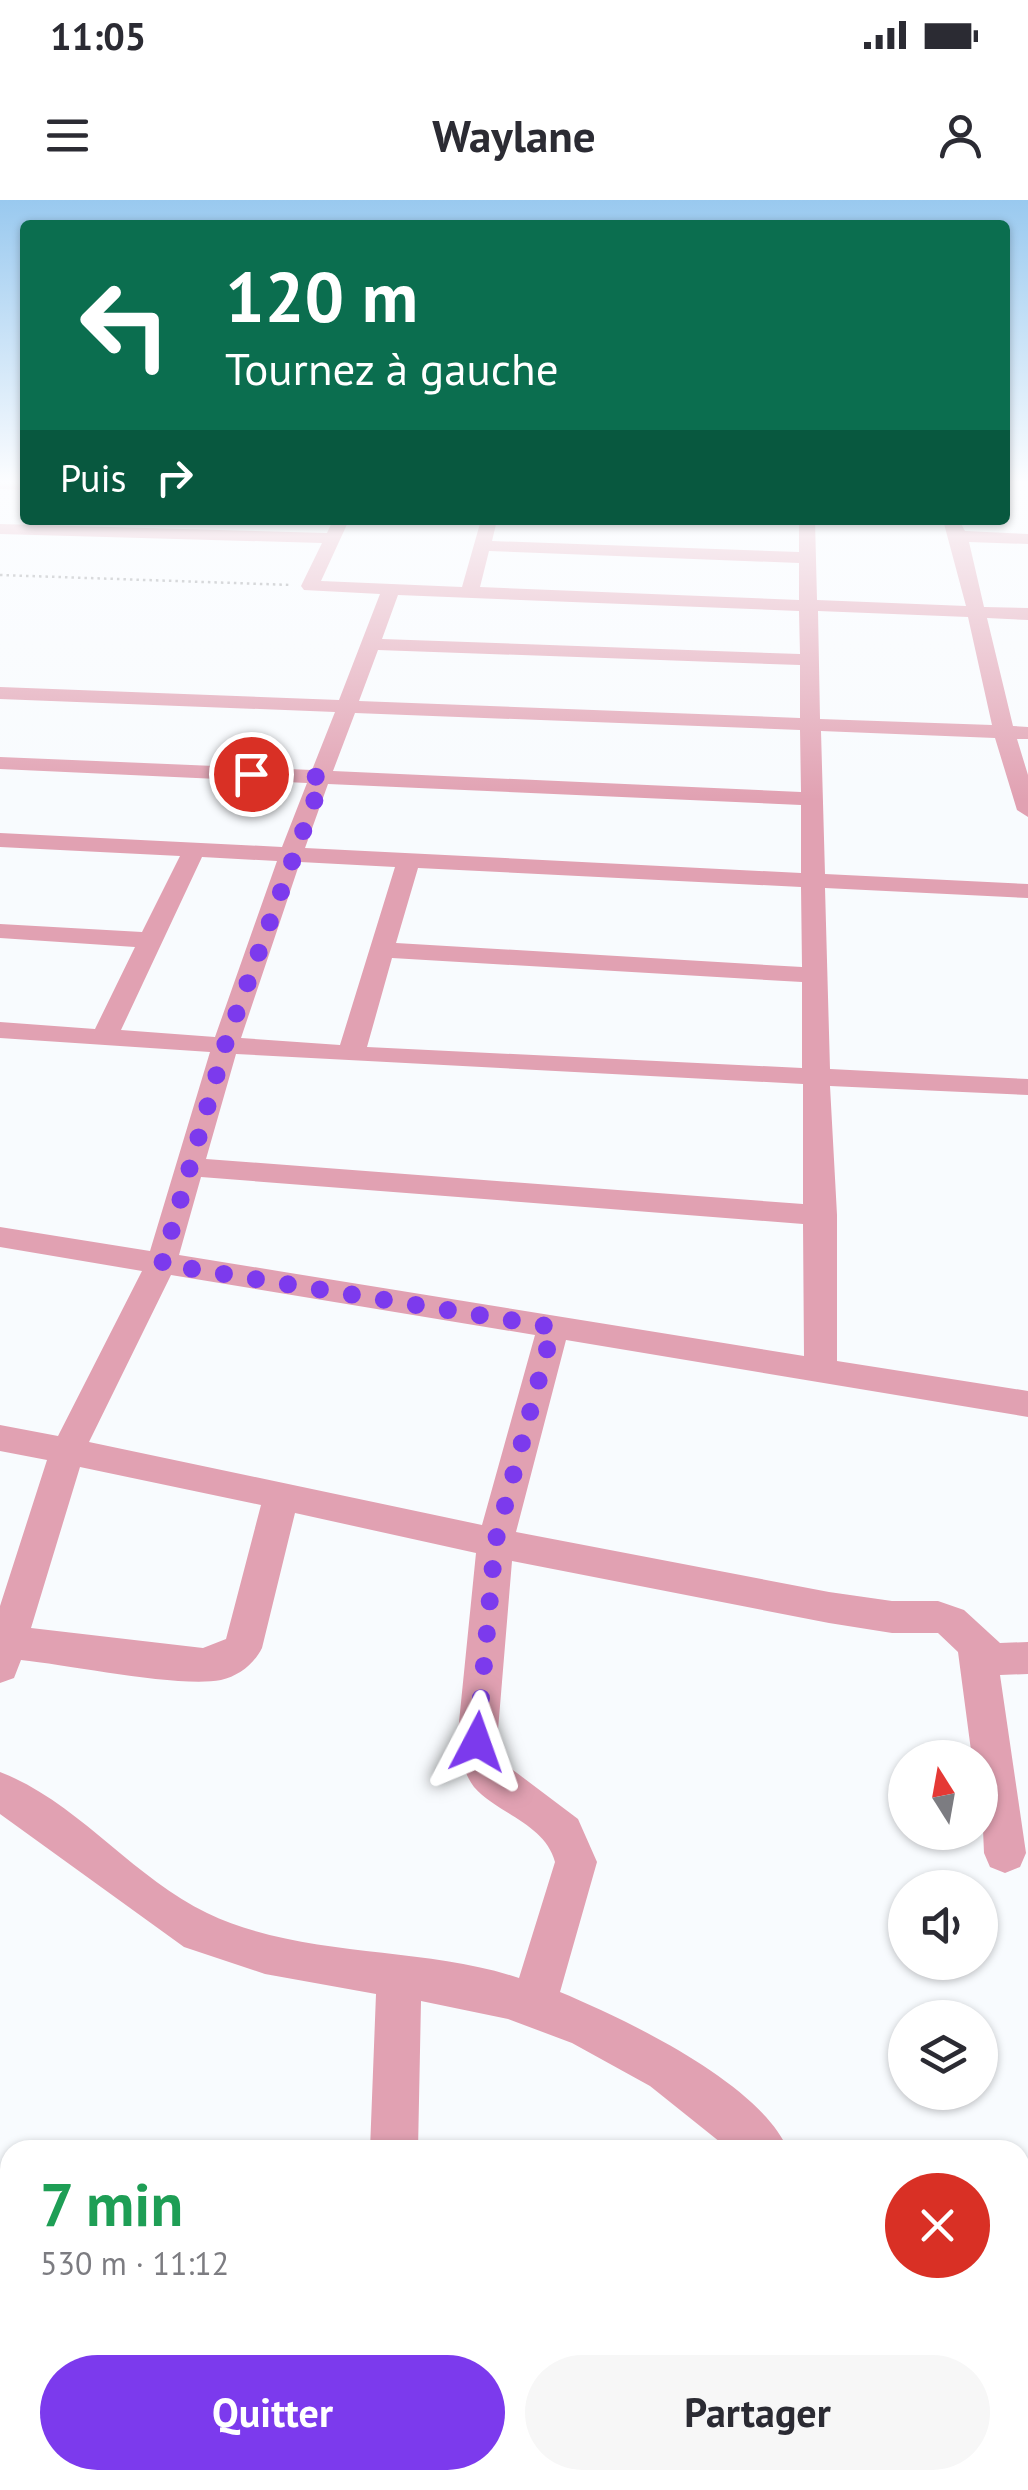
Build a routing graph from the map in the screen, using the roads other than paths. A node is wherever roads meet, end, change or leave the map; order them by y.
1 (310, 586) edge
2 (471, 586) edge
3 (810, 586) edge
4 (972, 586) edge
5 (392, 590) junction
6 (469, 593) junction
7 (810, 606) junction
8 (979, 611) junction
9 (1028, 614) edge
10 (371, 644) junction
11 (810, 660) junction
12 (0, 693) edge
13 (348, 707) junction
14 (808, 725) junction
15 (1004, 732) junction
16 (1028, 733) edge
17 (0, 763) edge
18 (323, 777) junction
19 (809, 799) junction
20 (1028, 810) edge
21 (0, 840) edge
22 (194, 850) junction
23 (291, 854) junction
24 (409, 860) junction
25 (814, 880) junction
26 (1028, 891) edge
27 (0, 930) edge
28 (149, 940) junction
29 (382, 950) junction
30 (814, 974) junction
31 (0, 1030) edge
32 (105, 1034) junction
33 (226, 1042) junction
34 (351, 1054) junction
35 (818, 1076) junction
36 (1028, 1087) edge
37 (193, 1167) junction
38 (822, 1215) junction
39 (0, 1237) edge
40 (162, 1264) junction
41 (553, 1327) junction
42 (821, 1373) junction
43 (1028, 1404) edge
44 (0, 1438) edge
45 (68, 1450) junction
46 (281, 1496) junction
47 (495, 1543) junction
48 (2, 1650) edge
49 (977, 1650) junction
50 (1028, 1658) edge
51 (0, 1792) edge
52 (1005, 1853) dead end
53 (399, 1979) junction
54 (534, 2004) junction
55 (394, 2140) edge
56 (754, 2140) edge

1 - 5 street
2 - 6 street
3 - 7 street
4 - 8 street
5 - 6 street
5 - 10 street
6 - 7 street
7 - 8 street
7 - 11 street
8 - 9 street
8 - 15 street
10 - 11 street
10 - 13 street
11 - 14 street
12 - 13 street
13 - 14 street
13 - 18 street
14 - 15 street
14 - 19 street
15 - 16 street
15 - 20 street
17 - 18 street
18 - 19 street
18 - 23 street
19 - 25 street
21 - 22 street
22 - 23 street
22 - 28 street
23 - 24 street
23 - 33 street
24 - 25 street
24 - 29 street
25 - 26 street
25 - 30 street
27 - 28 street
28 - 32 street
29 - 30 street
29 - 34 street
30 - 35 street
31 - 32 street
32 - 33 street
33 - 34 street
33 - 37 street
34 - 35 street
35 - 36 street
35 - 38 street
37 - 38 street
37 - 40 street
38 - 42 street
39 - 40 street
40 - 41 street
40 - 45 street
41 - 42 street
41 - 47 street
42 - 43 street
44 - 45 street
45 - 46 street
45 - 48 street
46 - 47 street
46 - 48 street
47 - 49 street
47 - 54 street
49 - 50 street
49 - 52 street
51 - 53 street
53 - 54 street
53 - 55 street
54 - 56 street

